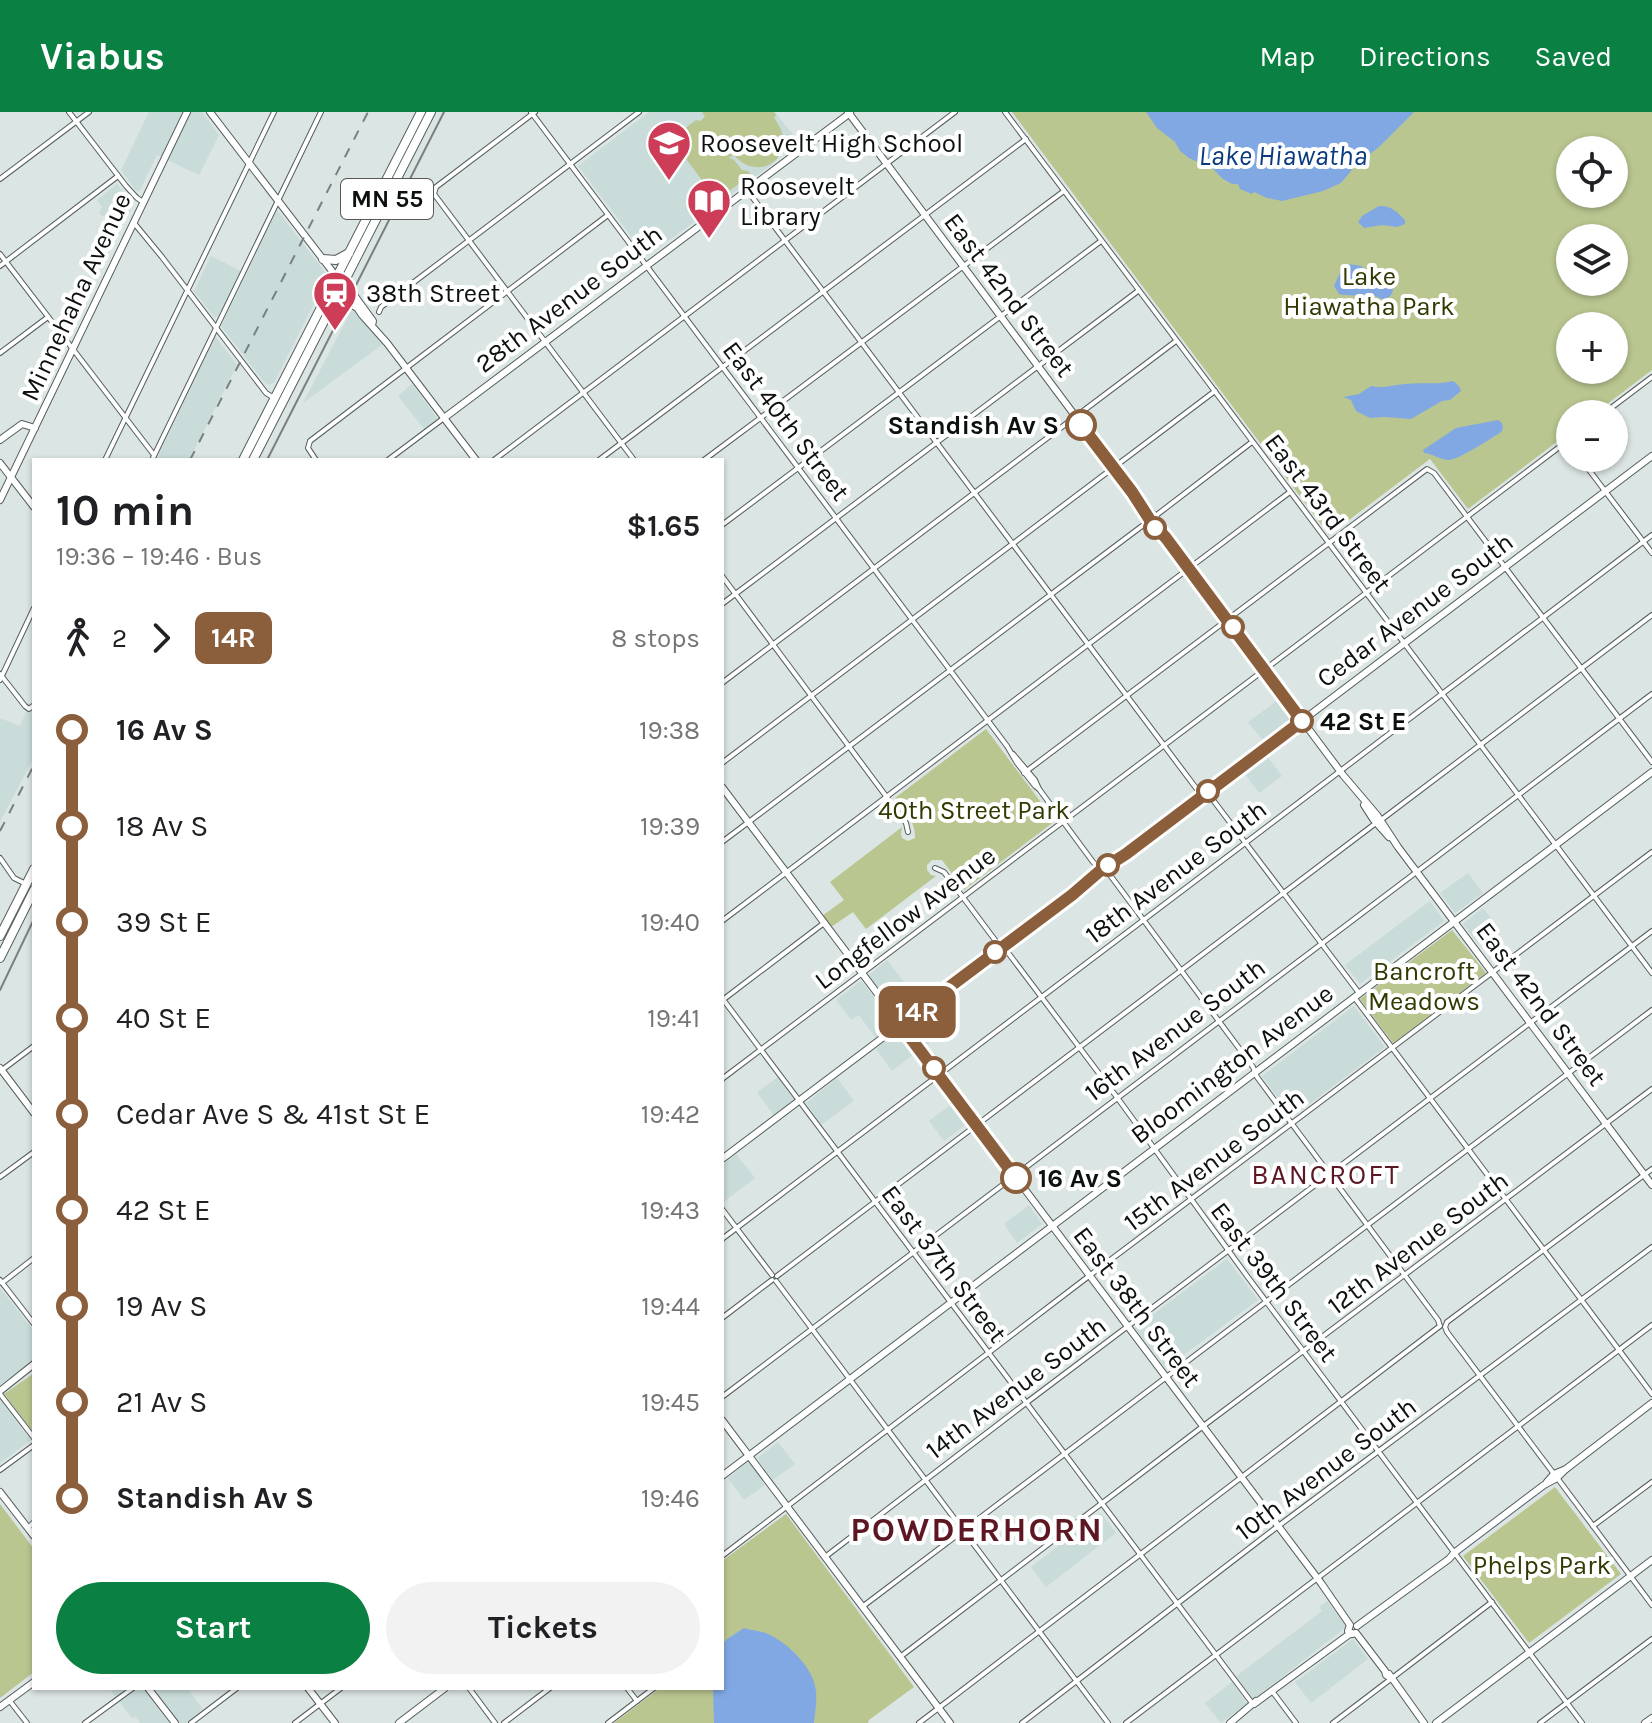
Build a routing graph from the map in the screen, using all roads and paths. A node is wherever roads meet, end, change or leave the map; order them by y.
1 (69, 112) edge
2 (89, 112) edge
3 (187, 112) edge
4 (210, 112) edge
5 (274, 112) edge
6 (321, 112) edge
7 (421, 112) edge
8 (431, 112) edge
9 (639, 112) edge
10 (849, 112) edge
11 (955, 112) edge
12 (1005, 112) edge
13 (533, 113) edge
14 (76, 122) junction
15 (1026, 139) junction
16 (249, 163) junction
17 (886, 164) junction
18 (570, 165) junction
19 (118, 176) junction
20 (0, 179) edge
21 (747, 190) junction
22 (1064, 191) junction
23 (279, 201) junction
24 (143, 202) junction
25 (608, 215) junction
26 (925, 215) junction
27 (133, 223) junction
28 (786, 240) junction
29 (469, 241) junction
30 (1102, 241) junction
31 (349, 252) junction
32 (0, 254) edge
33 (323, 259) junction
34 (5, 261) junction
35 (0, 266) edge
36 (646, 266) junction
37 (962, 266) junction
38 (336, 277) junction
39 (343, 285) junction
40 (187, 289) junction
41 (824, 291) junction
42 (1138, 291) junction
43 (507, 292) junction
44 (356, 306) junction
45 (330, 310) junction
46 (379, 312) dead end
47 (684, 316) junction
48 (48, 317) junction
49 (1001, 317) junction
50 (372, 325) junction
51 (216, 328) junction
52 (862, 341) junction
53 (1176, 341) junction
54 (545, 342) junction
55 (73, 349) junction
56 (0, 353) edge
57 (722, 367) junction
58 (1038, 367) junction
59 (406, 368) junction
60 (1652, 377) edge
61 (1215, 391) junction
62 (583, 392) junction
63 (900, 392) junction
64 (274, 398) junction
65 (1622, 400) edge
66 (125, 418) junction
67 (444, 418) junction
68 (760, 418) junction
69 (1075, 418) junction
70 (35, 428) junction
71 (0, 440) edge
72 (938, 442) junction
73 (1252, 442) junction
74 (621, 443) junction
75 (1556, 451) edge
76 (1652, 456) edge
77 (106, 458) edge
78 (153, 458) edge
79 (244, 458) edge
80 (254, 458) edge
81 (315, 458) edge
82 (391, 458) edge
83 (474, 458) edge
84 (497, 458) edge
85 (602, 458) edge
86 (632, 458) edge
87 (707, 458) edge
88 (0, 463) edge
89 (798, 468) junction
90 (1113, 468) junction
91 (1591, 472) edge
92 (11, 478) junction
93 (1606, 491) junction
94 (1290, 492) junction
95 (975, 493) junction
96 (0, 500) edge
97 (32, 504) edge
98 (1467, 517) junction
99 (836, 518) junction
100 (1152, 519) junction
101 (724, 524) edge
102 (1652, 535) edge
103 (1644, 541) junction
104 (1328, 543) junction
105 (1013, 544) junction
106 (1652, 553) edge
107 (1505, 568) junction
108 (874, 569) junction
109 (1189, 569) junction
110 (724, 579) edge
111 (1365, 593) junction
112 (735, 594) junction
113 (1051, 594) junction
114 (724, 602) edge
115 (32, 612) edge
116 (1652, 615) edge
117 (1543, 618) junction
118 (1227, 619) junction
119 (912, 620) junction
120 (1404, 644) junction
121 (773, 645) junction
122 (1089, 645) junction
123 (1580, 667) junction
124 (1265, 669) junction
125 (950, 670) junction
126 (1, 677) edge
127 (724, 682) edge
128 (1441, 694) junction
129 (1652, 694) edge
130 (811, 695) junction
131 (1126, 695) junction
132 (32, 707) edge
133 (1619, 719) junction
134 (988, 721) junction
135 (1302, 721) junction
136 (1480, 744) junction
137 (849, 746) junction
138 (1165, 746) junction
139 (724, 761) edge
140 (1652, 762) edge
141 (1026, 771) junction
142 (1340, 771) junction
143 (1652, 772) edge
144 (724, 790) edge
145 (1205, 794) junction
146 (1518, 795) junction
147 (887, 797) junction
148 (748, 822) junction
149 (1064, 822) junction
150 (1378, 822) junction
151 (908, 832) dead end
152 (724, 840) edge
153 (1245, 842) junction
154 (1555, 845) junction
155 (1652, 852) edge
156 (0, 858) edge
157 (935, 868) dead end
158 (1104, 870) junction
159 (787, 872) junction
160 (1417, 872) junction
161 (30, 887) edge
162 (1284, 893) junction
163 (1594, 896) junction
164 (964, 898) junction
165 (724, 919) edge
166 (1143, 920) junction
167 (1454, 922) junction
168 (824, 923) junction
169 (1652, 931) edge
170 (0, 936) edge
171 (1321, 943) junction
172 (1002, 947) junction
173 (1632, 947) junction
174 (0, 958) edge
175 (1180, 970) junction
176 (1492, 972) junction
177 (862, 973) junction
178 (1652, 973) edge
179 (1357, 995) junction
180 (1041, 997) junction
181 (724, 998) edge
182 (724, 1002) edge
183 (1652, 1010) edge
184 (1219, 1020) junction
185 (1530, 1023) junction
186 (900, 1024) junction
187 (32, 1047) edge
188 (1078, 1047) junction
189 (1392, 1047) junction
190 (761, 1050) junction
191 (1, 1069) edge
192 (1255, 1072) junction
193 (1568, 1073) junction
194 (938, 1074) junction
195 (724, 1078) edge
196 (1652, 1089) edge
197 (1116, 1098) junction
198 (1430, 1099) junction
199 (800, 1101) junction
200 (32, 1110) edge
201 (1606, 1123) junction
202 (1291, 1124) junction
203 (976, 1125) junction
204 (1154, 1148) junction
205 (1468, 1149) junction
206 (837, 1151) junction
207 (32, 1153) edge
208 (724, 1158) edge
209 (1652, 1169) edge
210 (1014, 1175) junction
211 (1329, 1175) junction
212 (1644, 1175) junction
213 (0, 1177) edge
214 (1652, 1185) edge
215 (1506, 1199) junction
216 (1191, 1200) junction
217 (876, 1201) junction
218 (724, 1212) edge
219 (1052, 1225) junction
220 (1367, 1225) junction
221 (736, 1228) junction
222 (724, 1237) edge
223 (1652, 1247) edge
224 (1544, 1249) junction
225 (1228, 1250) junction
226 (913, 1252) junction
227 (32, 1259) edge
228 (1405, 1275) junction
229 (1089, 1276) junction
230 (774, 1278) junction
231 (1, 1282) edge
232 (1266, 1300) junction
233 (1581, 1300) junction
234 (951, 1302) junction
235 (724, 1316) edge
236 (32, 1321) edge
237 (1652, 1325) edge
238 (1127, 1326) junction
239 (812, 1329) junction
240 (1619, 1350) junction
241 (1304, 1351) junction
242 (988, 1352) junction
243 (32, 1366) edge
244 (1480, 1376) junction
245 (1165, 1377) junction
246 (850, 1379) junction
247 (0, 1392) edge
248 (1652, 1394) edge
249 (724, 1395) edge
250 (1341, 1402) junction
251 (1026, 1403) junction
252 (1652, 1403) edge
253 (724, 1423) edge
254 (1518, 1426) junction
255 (1202, 1427) junction
256 (888, 1429) junction
257 (32, 1435) edge
258 (32, 1446) edge
259 (1379, 1452) junction
260 (1064, 1453) junction
261 (749, 1455) junction
262 (0, 1470) edge
263 (724, 1474) edge
264 (1556, 1476) junction
265 (1240, 1478) junction
266 (925, 1479) junction
267 (1652, 1482) edge
268 (0, 1492) edge
269 (1416, 1502) junction
270 (1102, 1504) junction
271 (787, 1506) junction
272 (31, 1525) edge
273 (1593, 1526) junction
274 (1277, 1527) junction
275 (964, 1530) junction
276 (724, 1554) edge
277 (1140, 1554) junction
278 (1450, 1556) junction
279 (825, 1557) junction
280 (1652, 1560) edge
281 (1631, 1576) junction
282 (1001, 1581) junction
283 (1319, 1583) junction
284 (1492, 1602) junction
285 (1177, 1604) junction
286 (1652, 1605) edge
287 (862, 1607) junction
288 (1353, 1629) junction
289 (1039, 1631) junction
290 (1652, 1639) edge
291 (1529, 1653) junction
292 (1215, 1655) junction
293 (900, 1657) junction
294 (1388, 1675) junction
295 (1077, 1681) junction
296 (32, 1683) edge
297 (130, 1690) edge
298 (150, 1690) edge
299 (234, 1690) edge
300 (310, 1690) edge
301 (338, 1690) edge
302 (442, 1690) edge
303 (470, 1690) edge
304 (547, 1690) edge
305 (629, 1690) edge
306 (651, 1690) edge
307 (1272, 1691) junction
308 (9, 1700) junction
309 (637, 1701) junction
310 (1256, 1703) junction
311 (1567, 1703) junction
312 (320, 1704) junction
313 (0, 1707) edge
314 (939, 1708) junction
315 (1652, 1718) edge
316 (27, 1723) edge
317 (85, 1723) edge
318 (175, 1723) edge
319 (191, 1723) edge
320 (295, 1723) edge
321 (335, 1723) edge
322 (399, 1723) edge
323 (495, 1723) edge
324 (504, 1723) edge
325 (608, 1723) edge
326 (919, 1723) edge
327 (950, 1723) edge
328 (1022, 1723) edge
329 (1108, 1723) edge
330 (1126, 1723) edge
331 (1230, 1723) edge
332 (1296, 1723) edge
333 (1333, 1723) edge
334 (1424, 1723) edge
335 (1436, 1723) edge
336 (1540, 1723) edge
337 (1582, 1723) edge
338 (1645, 1723) edge

1 - 14 street
2 - 14 street
3 - 24 street, Minnehaha Avenue
4 - 16 street
5 - 16 street
6 - 23 street
7 - 31 highway, MN 55
8 - 39 highway, MN 55
9 - 18 street
10 - 17 street, East 42nd Street
10 - 21 street, 28th Avenue South
11 - 17 street
12 - 15 street, East 43rd Street
13 - 18 street, East 40th Street
13 - 29 street
14 - 19 street
14 - 20 street
15 - 22 street, East 43rd Street
15 - 26 street
16 - 23 street
16 - 40 street
17 - 26 street, East 42nd Street
17 - 28 street
18 - 25 street, East 40th Street
18 - 29 street
19 - 24 street
19 - 34 street
21 - 28 street
21 - 36 street, 28th Avenue South
22 - 30 street, East 43rd Street
22 - 37 street
23 - 33 street
23 - 51 street
24 - 27 street, Minnehaha Avenue
25 - 36 street, East 40th Street
25 - 43 street
26 - 37 street, East 42nd Street
26 - 41 street
27 - 40 street
27 - 55 street, Minnehaha Avenue
28 - 41 street
28 - 47 street
29 - 43 street
29 - 46 street
30 - 42 street, East 43rd Street
30 - 49 street
31 - 33 highway
31 - 38 highway, MN 55
32 - 34 street
33 - 38 street
34 - 35 street
34 - 48 street
36 - 47 street, East 40th Street
36 - 54 street, 28th Avenue South
37 - 49 street, East 42nd Street
37 - 52 street
38 - 39 street
38 - 64 highway, MN 55
39 - 44 street
39 - 45 highway, MN 55
39 - 50 street
40 - 51 street
40 - 66 street
41 - 52 street
41 - 57 street
42 - 53 street, East 43rd Street
42 - 58 street
43 - 54 street
43 - 59 street
44 - 45 highway
44 - 50 street
45 - 80 highway, MN 55
47 - 57 street, East 40th Street
47 - 62 street
48 - 55 street
48 - 56 street
49 - 58 street, East 42nd Street
49 - 63 street
50 - 59 street
51 - 64 street
51 - 78 street
52 - 63 street
52 - 68 street
53 - 61 street, East 43rd Street
53 - 69 street
54 - 62 street
54 - 67 street, 28th Avenue South
55 - 66 street
55 - 70 street, Minnehaha Avenue
57 - 68 street, East 40th Street
57 - 74 street
58 - 69 street, East 42nd Street
58 - 72 street
59 - 67 street
59 - 81 street
60 - 65 street
61 - 73 street, East 43rd Street
61 - 90 street
62 - 74 street
62 - 84 street
63 - 72 street
63 - 89 street
64 - 79 highway, MN 55
66 - 77 street
66 - 78 street
67 - 82 street, 28th Avenue South
67 - 83 street
68 - 87 street
68 - 89 street, East 40th Street
69 - 90 street, East 42nd Street
69 - 95 street
70 - 71 street
70 - 92 street, Minnehaha Avenue
72 - 95 street
72 - 99 street
73 - 94 street, East 43rd Street
73 - 100 street
74 - 85 street
74 - 86 street
75 - 98 street, Longfellow Avenue
76 - 93 street, Cedar Avenue South
88 - 92 street
89 - 99 street, East 40th Street
89 - 101 street
90 - 100 street, East 42nd Street
90 - 105 street
91 - 93 street
92 - 96 street, Minnehaha Avenue
92 - 97 street
93 - 103 street
93 - 107 street, Cedar Avenue South
94 - 104 street, East 43rd Street
94 - 109 street
95 - 105 street
95 - 108 street
98 - 104 street
98 - 107 street
98 - 111 street, Longfellow Avenue
99 - 108 street, East 40th Street
99 - 112 street
100 - 109 street, East 42nd Street
100 - 113 street
102 - 103 street, 18th Avenue South
103 - 106 street
103 - 117 street, 18th Avenue South
104 - 111 street, East 43rd Street
104 - 118 street
105 - 113 street
105 - 119 street
107 - 117 street
107 - 120 street, Cedar Avenue South
108 - 119 street, East 40th Street
108 - 121 street
109 - 118 street, East 42nd Street
109 - 122 street
110 - 112 street
111 - 120 street, East 43rd Street
111 - 124 street, Longfellow Avenue
112 - 114 street
112 - 121 street
113 - 122 street
113 - 125 street
115 - 126 street
116 - 123 street
117 - 123 street
117 - 128 street, 18th Avenue South
118 - 124 street, East 42nd Street
118 - 131 street
119 - 125 street, East 40th Street
119 - 130 street
120 - 128 street, East 43rd Street
120 - 135 street, Cedar Avenue South
121 - 127 street
121 - 130 street
122 - 131 street
122 - 134 street
123 - 133 street
123 - 136 street
124 - 135 street, East 42nd Street
124 - 138 street, Longfellow Avenue
125 - 134 street, East 40th Street
125 - 137 street
126 - 132 street
128 - 136 street, East 43rd Street
128 - 142 street, 18th Avenue South
129 - 133 street, 16th Avenue South
130 - 137 street
130 - 139 street
131 - 138 street
131 - 141 street
133 - 140 street
133 - 146 street, 16th Avenue South
134 - 141 street, East 40th Street
134 - 147 street
135 - 142 street, East 42nd Street
135 - 145 street, Cedar Avenue South
136 - 146 street, East 43rd Street
136 - 150 street
137 - 147 street
137 - 148 street
138 - 145 street
138 - 149 street, Longfellow Avenue
141 - 149 street, East 40th Street
142 - 150 street, East 42nd Street
142 - 153 street, 18th Avenue South
143 - 154 street, Bloomington Avenue
144 - 148 street, East 38th Street
145 - 153 street
145 - 158 street, Cedar Avenue South
146 - 154 street, East 43rd Street
146 - 160 street, 16th Avenue South
147 - 151 street
147 - 159 street
148 - 152 street
148 - 159 street, East 38th Street
149 - 158 street, East 40th Street
149 - 164 street, Longfellow Avenue
150 - 160 street, East 42nd Street
150 - 162 street
153 - 162 street
153 - 166 street, 18th Avenue South
154 - 163 street, East 43rd Street
154 - 167 street, Bloomington Avenue
155 - 163 street, 15th Avenue South
156 - 161 street
157 - 164 street, East 39th Street
158 - 166 street, East 40th Street
158 - 172 street, Cedar Avenue South
159 - 165 street
159 - 168 street, East 38th Street
160 - 167 street, East 42nd Street
160 - 171 street, 16th Avenue South
161 - 170 highway
161 - 174 highway
162 - 171 street
162 - 175 street
163 - 173 street, East 43rd Street
163 - 176 street, 15th Avenue South
164 - 172 street, East 39th Street
164 - 177 street, Longfellow Avenue
166 - 175 street, East 40th Street
166 - 180 street, 18th Avenue South
167 - 176 street, East 42nd Street
167 - 179 street, Bloomington Avenue
168 - 177 street, East 38th Street
168 - 181 street
169 - 173 street, 14th Avenue South
171 - 179 street
171 - 184 street, 16th Avenue South
172 - 180 street, East 39th Street
172 - 186 street, Cedar Avenue South
173 - 178 street, East 43rd Street
173 - 185 street, 14th Avenue South
175 - 184 street, East 40th Street
175 - 188 street
176 - 185 street, East 42nd Street
176 - 189 street, 15th Avenue South
177 - 186 street, East 38th Street
177 - 190 street, Longfellow Avenue
179 - 189 street
179 - 192 street, Bloomington Avenue
180 - 188 street, East 39th Street
180 - 194 street, 18th Avenue South
182 - 190 street, East 37th Street
183 - 193 street
184 - 192 street, East 40th Street
184 - 197 street, 16th Avenue South
185 - 193 street, East 42nd Street
185 - 198 street, 14th Avenue South
186 - 194 street, East 38th Street
186 - 199 street, Cedar Avenue South
187 - 191 street
188 - 197 street, East 39th Street
188 - 203 street
189 - 198 street
189 - 202 street, 15th Avenue South
190 - 195 street, Longfellow Avenue
190 - 199 street, East 37th Street
191 - 200 street
192 - 202 street, East 40th Street
192 - 204 street, Bloomington Avenue
193 - 201 street, East 42nd Street
193 - 205 street
194 - 203 street, East 38th Street
194 - 206 street, 18th Avenue South
196 - 201 street, 12th Avenue South
197 - 204 street, East 39th Street
197 - 210 street, 16th Avenue South
198 - 205 street
198 - 211 street, 14th Avenue South
199 - 206 street, East 37th Street
199 - 208 street, Cedar Avenue South
201 - 212 street, East 42nd Street
201 - 215 street, 12th Avenue South
202 - 211 street, East 40th Street
202 - 216 street, 15th Avenue South
203 - 210 street, East 38th Street
203 - 217 street
204 - 216 street, East 39th Street
204 - 219 street, Bloomington Avenue
205 - 215 street
205 - 220 street
206 - 217 street, East 37th Street
206 - 221 street, 18th Avenue South
207 - 213 street
209 - 212 street
210 - 219 street, East 38th Street
210 - 226 street, 16th Avenue South
211 - 220 street, East 40th Street
211 - 225 street, 14th Avenue South
212 - 214 street, East 42nd Street
212 - 224 street
215 - 224 street
215 - 228 street, 12th Avenue South
216 - 225 street, East 39th Street
216 - 229 street, 15th Avenue South
217 - 226 street, East 37th Street
217 - 230 street
218 - 221 street
219 - 229 street, East 38th Street
219 - 234 street, Bloomington Avenue
220 - 228 street, East 40th Street
220 - 232 street
221 - 222 street, 18th Avenue South
221 - 230 street
223 - 233 street, 10th Avenue South
224 - 233 street
224 - 244 street
225 - 232 street, East 39th Street
225 - 238 street, 14th Avenue South
226 - 234 street, East 37th Street
226 - 239 street, 16th Avenue South
227 - 231 street
228 - 241 street, 12th Avenue South
228 - 250 street, East 40th Street
229 - 238 street, East 38th Street
229 - 242 street, 15th Avenue South
230 - 235 street
230 - 239 street
231 - 236 street
232 - 241 street, East 39th Street
232 - 245 street
233 - 240 street
233 - 244 street, 10th Avenue South
234 - 242 street, East 37th Street
234 - 246 street, Bloomington Avenue
237 - 240 street
238 - 245 street, East 38th Street
238 - 251 street, 14th Avenue South
239 - 246 street
239 - 249 street, 16th Avenue South
240 - 248 street
240 - 254 street
241 - 250 street, East 39th Street
241 - 255 street, 12th Avenue South
242 - 251 street, East 37th Street
242 - 256 street, 15th Avenue South
243 - 247 street
244 - 254 street
244 - 259 street, 10th Avenue South
245 - 255 street, East 38th Street
245 - 260 street
246 - 256 street
246 - 261 street, Bloomington Avenue
247 - 257 street
250 - 259 street, East 39th Street
250 - 265 street
251 - 260 street, East 37th Street
251 - 266 street, 14th Avenue South
252 - 264 street
253 - 261 street
254 - 264 street
254 - 269 street
255 - 265 street, East 38th Street
255 - 270 street, 12th Avenue South
256 - 266 street
256 - 271 street, 15th Avenue South
258 - 262 street
259 - 269 street, East 39th Street
259 - 274 street, 10th Avenue South
260 - 270 street, East 37th Street
260 - 275 street
261 - 263 street, Bloomington Avenue
261 - 271 street
264 - 273 street
264 - 278 street
265 - 274 street, East 38th Street
265 - 277 street
266 - 275 street
266 - 279 street, 14th Avenue South
267 - 273 street
268 - 272 street
269 - 278 street, East 39th Street
269 - 283 street
270 - 277 street, East 37th Street
270 - 282 street, 12th Avenue South
271 - 276 street, 15th Avenue South
271 - 279 street
273 - 281 street
274 - 283 street, East 38th Street
274 - 285 street, 10th Avenue South
275 - 282 street
275 - 287 street
277 - 285 street, East 37th Street
277 - 289 street
278 - 284 street, East 39th Street
278 - 288 street
279 - 287 street
280 - 281 street
281 - 286 street
281 - 291 street
282 - 289 street
282 - 293 street, 12th Avenue South
283 - 288 street, East 38th Street
283 - 292 street
284 - 291 street, East 39th Street
284 - 294 street
285 - 292 street, East 37th Street
285 - 295 street, 10th Avenue South
287 - 293 street
288 - 294 street, East 38th Street
288 - 307 street
289 - 295 street
289 - 314 street
290 - 311 street
291 - 311 street, East 39th Street
291 - 335 street
292 - 310 street, East 37th Street
292 - 330 street
293 - 314 street
294 - 333 street
294 - 334 street, East 38th Street
295 - 328 street, 10th Avenue South
295 - 329 street
296 - 308 street
297 - 317 street
298 - 318 street
299 - 319 street
300 - 312 street
301 - 312 street
302 - 322 street
303 - 323 street
304 - 324 street
305 - 309 street
306 - 309 street
307 - 310 street
307 - 332 street
308 - 313 street
308 - 316 street
309 - 325 street
310 - 331 street
311 - 336 street
311 - 337 street, East 39th Street
312 - 320 street
312 - 321 street
314 - 326 street
314 - 327 street
315 - 338 street

